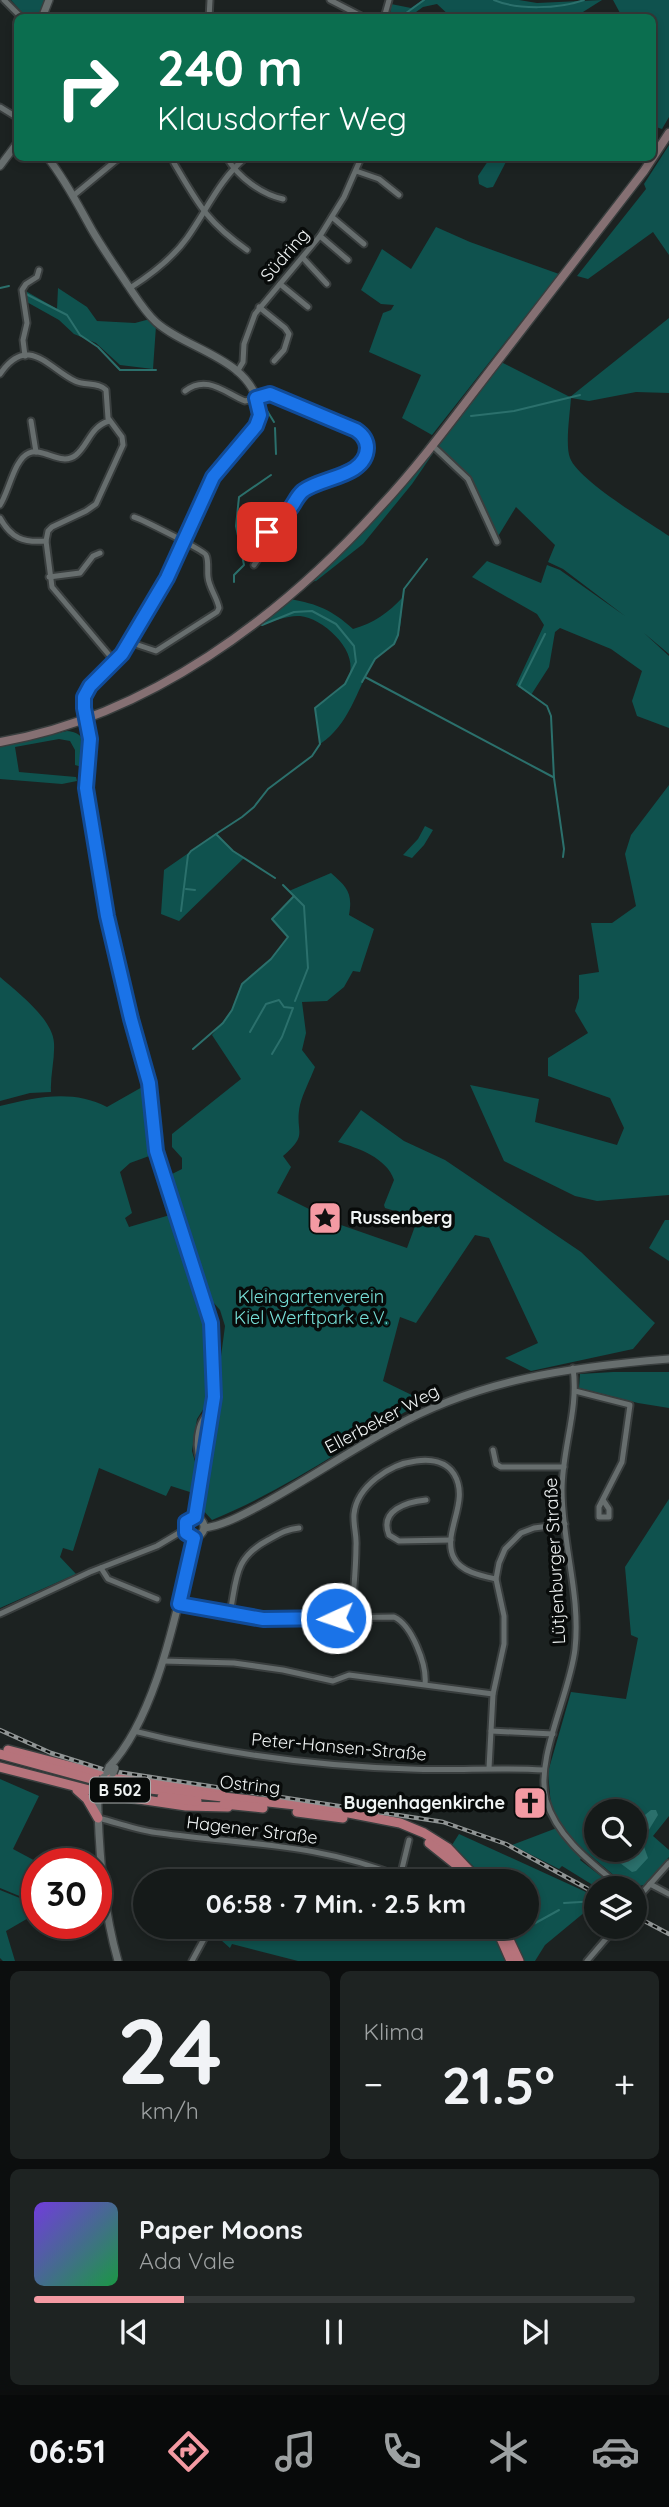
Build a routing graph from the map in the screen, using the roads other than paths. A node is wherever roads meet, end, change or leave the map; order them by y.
1 (4, 0) edge
2 (330, 0) edge
3 (18, 14) edge
4 (357, 14) edge
5 (669, 133) edge
6 (14, 147) edge
7 (656, 153) edge
8 (50, 161) edge
9 (115, 161) edge
10 (229, 161) edge
11 (241, 161) edge
12 (360, 161) edge
13 (651, 161) edge
14 (174, 163) dead end
15 (0, 166) edge
16 (234, 167) junction
17 (356, 171) junction
18 (398, 195) dead end
19 (74, 196) junction
20 (283, 199) dead end
21 (204, 212) junction
22 (332, 217) junction
23 (320, 236) junction
24 (364, 244) dead end
25 (247, 250) dead end
26 (303, 258) junction
27 (348, 260) dead end
28 (39, 271) dead end
29 (280, 284) junction
30 (327, 284) dead end
31 (130, 288) junction
32 (259, 307) junction
33 (308, 307) dead end
34 (25, 356) junction
35 (274, 361) dead end
36 (237, 372) junction
37 (0, 374) edge
38 (186, 391) dead end
39 (256, 398) junction
40 (32, 421) dead end
41 (109, 421) junction
42 (432, 445) junction
43 (36, 452) junction
44 (1, 483) edge
45 (9, 487) junction
46 (0, 505) edge
47 (134, 517) dead end
48 (0, 518) edge
49 (46, 541) junction
50 (497, 542) dead end
51 (184, 543) junction
52 (100, 553) dead end
53 (254, 565) dead end
54 (49, 577) junction
55 (129, 642) junction
56 (115, 662) junction
57 (86, 718) junction
58 (0, 743) edge
59 (669, 1359) edge
60 (573, 1368) junction
61 (575, 1391) junction
62 (493, 1450) dead end
63 (564, 1467) junction
64 (426, 1500) dead end
65 (603, 1500) dead end
66 (195, 1517) junction
67 (565, 1524) junction
68 (205, 1528) junction
69 (299, 1528) dead end
70 (184, 1530) junction
71 (194, 1538) junction
72 (452, 1540) junction
73 (408, 1542) junction
74 (408, 1551) dead end
75 (101, 1568) junction
76 (496, 1579) junction
77 (157, 1599) dead end
78 (179, 1604) junction
79 (230, 1613) junction
80 (0, 1614) edge
81 (352, 1616) junction
82 (163, 1661) junction
83 (425, 1684) junction
84 (493, 1694) junction
85 (134, 1731) junction
86 (491, 1731) junction
87 (554, 1734) junction
88 (0, 1748) edge
89 (0, 1754) edge
90 (0, 1760) edge
91 (0, 1767) edge
92 (489, 1768) junction
93 (544, 1770) junction
94 (110, 1773) junction
95 (73, 1787) junction
96 (102, 1792) junction
97 (241, 1803) junction
98 (98, 1814) junction
99 (409, 1840) dead end
100 (669, 1863) edge
101 (376, 1869) edge
102 (402, 1869) edge
103 (461, 1869) edge
104 (468, 1869) edge
105 (607, 1876) edge
106 (650, 1884) junction
107 (647, 1887) edge
108 (669, 1894) edge
109 (204, 1939) edge
110 (501, 1939) edge
111 (509, 1939) edge
112 (606, 1939) edge
113 (118, 1961) edge
114 (192, 1961) edge
115 (511, 1961) edge
116 (519, 1961) edge
117 (589, 1961) edge

1 - 3 street
2 - 4 street
5 - 7 main road
6 - 15 street
8 - 19 street
9 - 19 street
10 - 16 street
11 - 16 street
12 - 17 street, Südring
13 - 42 main road
14 - 21 street
16 - 20 street
16 - 21 street
17 - 18 street
17 - 22 street, Südring
19 - 31 street
21 - 25 street
21 - 31 street
22 - 23 street, Südring
22 - 24 street
23 - 26 street, Südring
23 - 27 street
26 - 29 street, Südring
26 - 30 street
28 - 34 street
29 - 32 street, Südring
29 - 33 street
31 - 36 street
32 - 35 street
32 - 36 street, Südring
34 - 37 street
34 - 41 street
36 - 39 street
38 - 39 street
39 - 51 street
39 - 53 street
40 - 43 street
41 - 43 street
41 - 49 street
42 - 50 street
42 - 57 main road
43 - 45 street
44 - 45 street
45 - 46 street
47 - 51 street
48 - 49 street
49 - 54 street
51 - 55 street
51 - 55 street
52 - 54 street
54 - 56 street
55 - 56 street
56 - 57 street
57 - 58 main road
57 - 66 street
59 - 60 street, Ellerbeker Weg
60 - 61 street, Lütjenburger Straße
60 - 68 street, Ellerbeker Weg
61 - 63 street, Lütjenburger Straße
61 - 65 street
62 - 63 street
63 - 67 street, Lütjenburger Straße
64 - 73 street
66 - 68 street
66 - 70 street
67 - 76 street
67 - 87 street, Lütjenburger Straße
68 - 71 street
69 - 79 street
70 - 71 street
70 - 75 street
71 - 78 street
72 - 73 street
72 - 76 street
72 - 81 street
73 - 74 street
75 - 77 street
75 - 80 street
76 - 84 street
78 - 79 street
78 - 82 street
79 - 81 street
81 - 83 street
82 - 83 street
82 - 85 street
83 - 84 street
84 - 86 street
85 - 92 street, Peter-Hansen-Straße
85 - 94 street
86 - 87 street
86 - 92 street
87 - 93 street, Lütjenburger Straße
88 - 94 highway
89 - 97 highway, Ostring / B 502
90 - 97 highway, Ostring / B 502
91 - 95 highway
92 - 93 street, Peter-Hansen-Straße
93 - 105 street, Lütjenburger Straße
94 - 96 street, bridge
94 - 97 highway
95 - 96 highway
95 - 98 highway
96 - 97 highway
96 - 98 street
97 - 103 highway, Ostring / B 502
97 - 104 highway, Ostring / B 502
98 - 101 street, Hagener Straße
98 - 113 street
99 - 102 street
100 - 106 street
106 - 107 street
106 - 108 street
109 - 114 street
110 - 115 highway
111 - 116 highway
112 - 117 street

